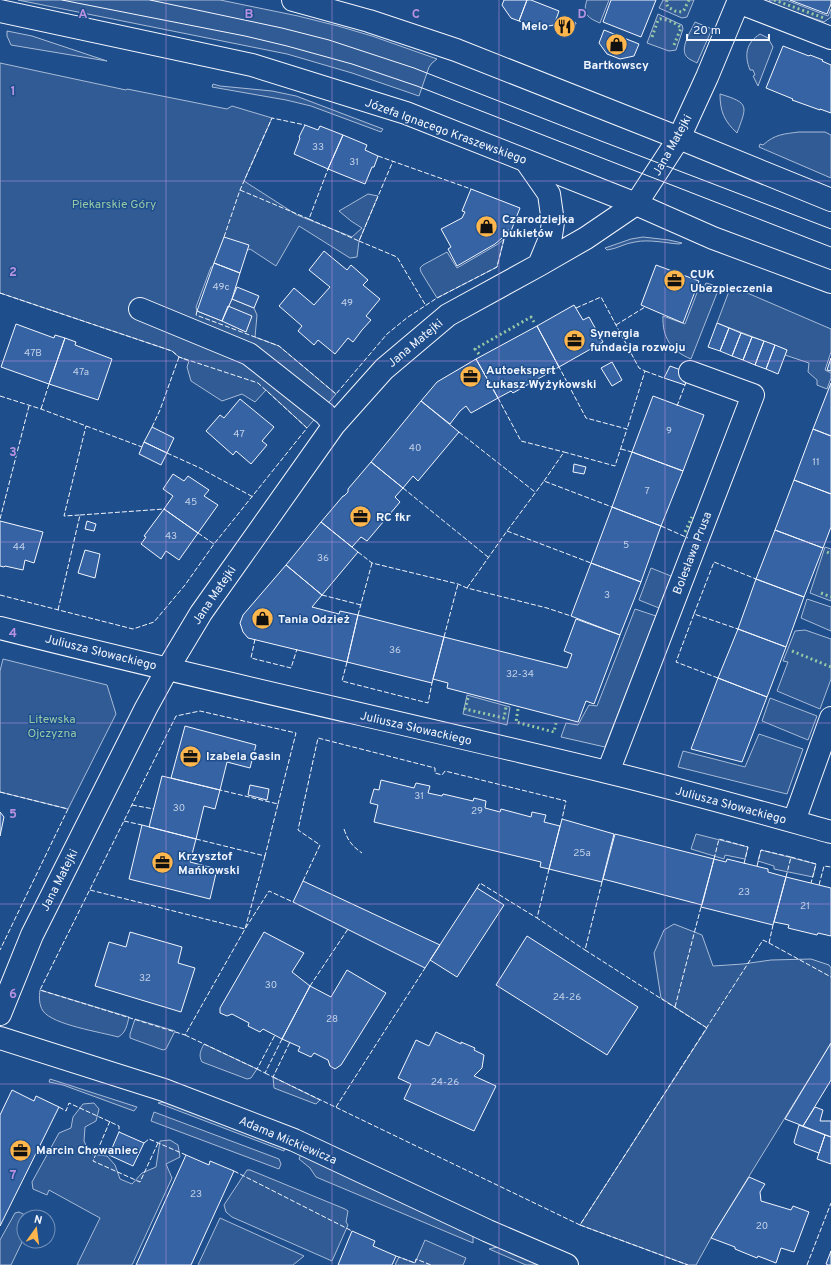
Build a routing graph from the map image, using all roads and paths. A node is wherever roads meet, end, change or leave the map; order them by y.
1 (293, 0) edge
2 (739, 1) edge
3 (0, 11) edge
4 (831, 38) edge
5 (679, 138) junction
6 (526, 161) junction
7 (831, 200) edge
8 (636, 204) junction
9 (540, 265) junction
10 (831, 282) edge
11 (140, 309) dead end
12 (690, 372) dead end
13 (334, 425) junction
14 (0, 628) edge
15 (168, 668) junction
16 (831, 718) edge
17 (608, 772) junction
18 (794, 821) junction
19 (831, 832) edge
20 (0, 1014) edge
21 (0, 1038) edge
22 (567, 1265) edge

1 - 5 street
2 - 4 street
2 - 5 street, Jana Matejki
3 - 6 street, Józefa Ignacego Kraszewskiego
5 - 7 street
5 - 8 street, Jana Matejki
6 - 8 street, Józefa Ignacego Kraszewskiego
6 - 9 street
8 - 9 street, Jana Matejki
8 - 10 street, Józefa Ignacego Kraszewskiego
9 - 13 street, Jana Matejki
11 - 13 street
12 - 17 street, Bolesława Prusa
13 - 15 street, Jana Matejki
14 - 15 street, Juliusza Słowackiego
15 - 17 street, Juliusza Słowackiego
15 - 20 street, Jana Matejki
16 - 18 street
17 - 18 street, Juliusza Słowackiego
18 - 19 street, Juliusza Słowackiego
21 - 22 street, Adama Mickiewicza

